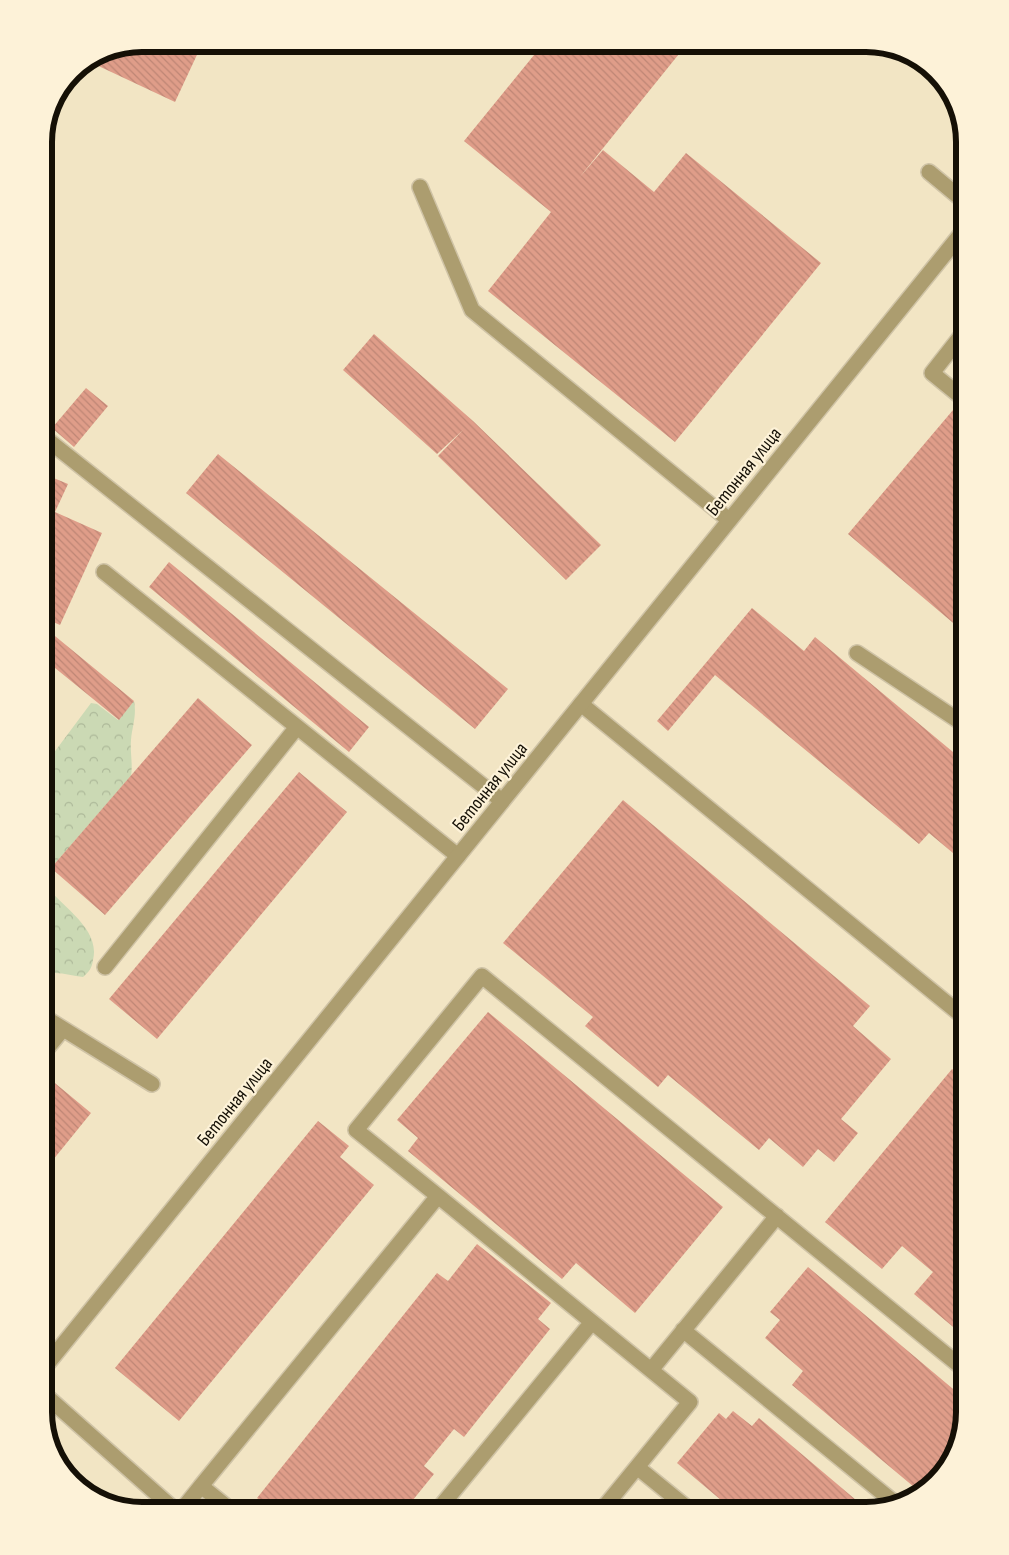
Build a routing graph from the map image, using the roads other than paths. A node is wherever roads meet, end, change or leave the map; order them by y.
1 (929, 172) dead end
2 (420, 187) dead end
3 (956, 194) edge
4 (956, 239) edge
5 (956, 342) edge
6 (956, 392) edge
7 (53, 444) edge
8 (729, 520) junction
9 (104, 572) dead end
10 (857, 653) dead end
11 (581, 704) junction
12 (956, 719) edge
13 (297, 727) junction
14 (502, 802) junction
15 (458, 856) junction
16 (105, 967) dead end
17 (956, 1011) edge
18 (52, 1022) edge
19 (64, 1029) junction
20 (52, 1042) edge
21 (152, 1084) dead end
22 (438, 1196) junction
23 (776, 1216) junction
24 (592, 1322) junction
25 (683, 1330) junction
26 (52, 1358) edge
27 (956, 1363) edge
28 (650, 1370) junction
29 (52, 1401) edge
30 (637, 1467) junction
31 (201, 1486) junction
32 (890, 1499) edge
33 (166, 1502) edge
34 (188, 1502) edge
35 (221, 1502) edge
36 (444, 1502) edge
37 (608, 1502) edge
38 (679, 1502) edge

1 - 3 street
2 - 8 street
4 - 8 street, Бетонная улица
5 - 6 street
7 - 14 street
8 - 11 street, Бетонная улица
9 - 13 street
10 - 12 street
11 - 14 street, Бетонная улица
11 - 17 street
13 - 15 street
13 - 16 street
14 - 15 street, Бетонная улица
15 - 26 street, Бетонная улица
18 - 19 street
19 - 20 street
19 - 21 street
22 - 23 street
22 - 24 street
22 - 31 street
23 - 25 street
23 - 27 street
24 - 28 street
24 - 36 street
25 - 28 street
25 - 32 street
28 - 30 street
29 - 33 street
30 - 37 street
30 - 38 street
31 - 34 street
31 - 35 street

